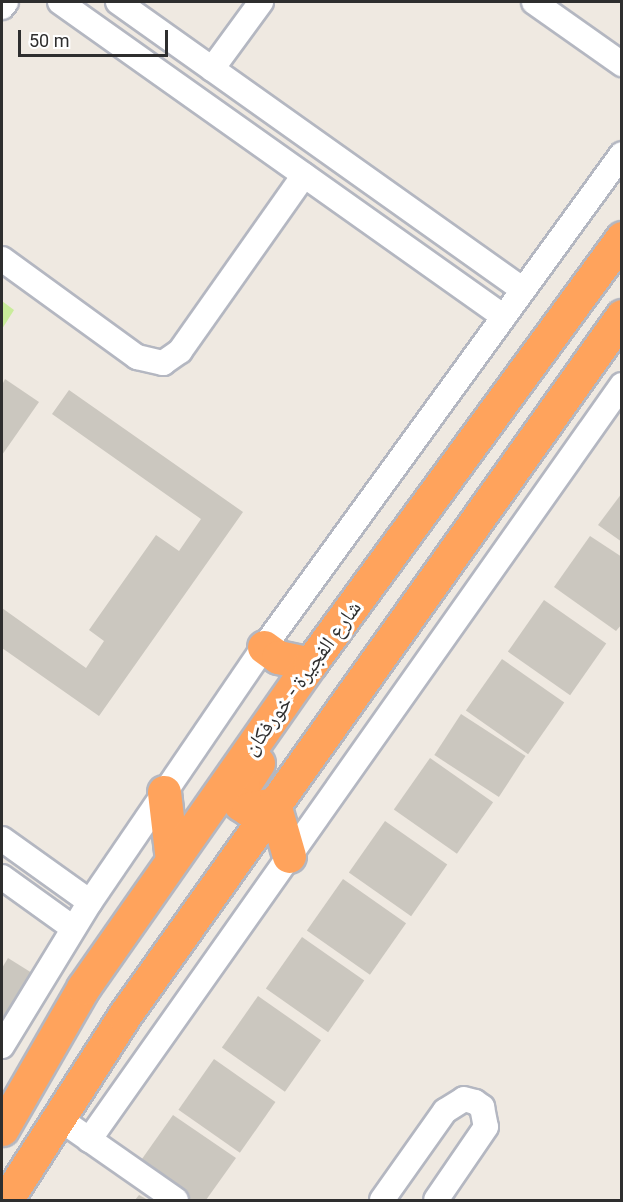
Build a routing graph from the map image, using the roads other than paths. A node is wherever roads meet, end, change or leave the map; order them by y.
1 (6, 2) edge
2 (60, 2) edge
3 (118, 2) edge
4 (261, 2) edge
5 (534, 2) edge
6 (2, 7) edge
7 (621, 64) edge
8 (212, 69) junction
9 (621, 154) edge
10 (304, 175) junction
11 (621, 238) edge
12 (2, 260) edge
13 (523, 290) junction
14 (621, 316) edge
15 (504, 317) junction
16 (621, 385) edge
17 (332, 637) junction
18 (264, 647) junction
19 (310, 664) junction
20 (164, 792) junction
21 (274, 804) junction
22 (2, 839) edge
23 (289, 856) junction
24 (172, 860) junction
25 (2, 877) edge
26 (90, 902) junction
27 (73, 928) junction
28 (2, 1046) edge
29 (10, 1116) edge
30 (57, 1117) junction
31 (89, 1140) junction
32 (2, 1178) edge
33 (6, 1200) edge
34 (176, 1200) edge
35 (382, 1200) edge
36 (436, 1200) edge

1 - 6 street
2 - 10 street
3 - 8 street
4 - 8 street
5 - 7 street
8 - 13 street
9 - 13 street
10 - 12 street
10 - 15 street
11 - 17 highway, شارع الفجيرة - خورفكان
13 - 15 street
14 - 21 highway
15 - 18 street
16 - 23 street
17 - 19 highway, شارع الفجيرة - خورفكان
17 - 21 highway
18 - 19 highway
18 - 20 street
19 - 24 highway, شارع الفجيرة - خورفكان
20 - 24 highway
20 - 26 street
21 - 23 highway
21 - 30 highway
22 - 26 street
23 - 31 street
24 - 29 highway, شارع الفجيرة - خورفكان
25 - 27 street
26 - 27 street
27 - 28 street
29 - 32 highway
30 - 31 street
30 - 33 highway
31 - 34 street
35 - 36 street

